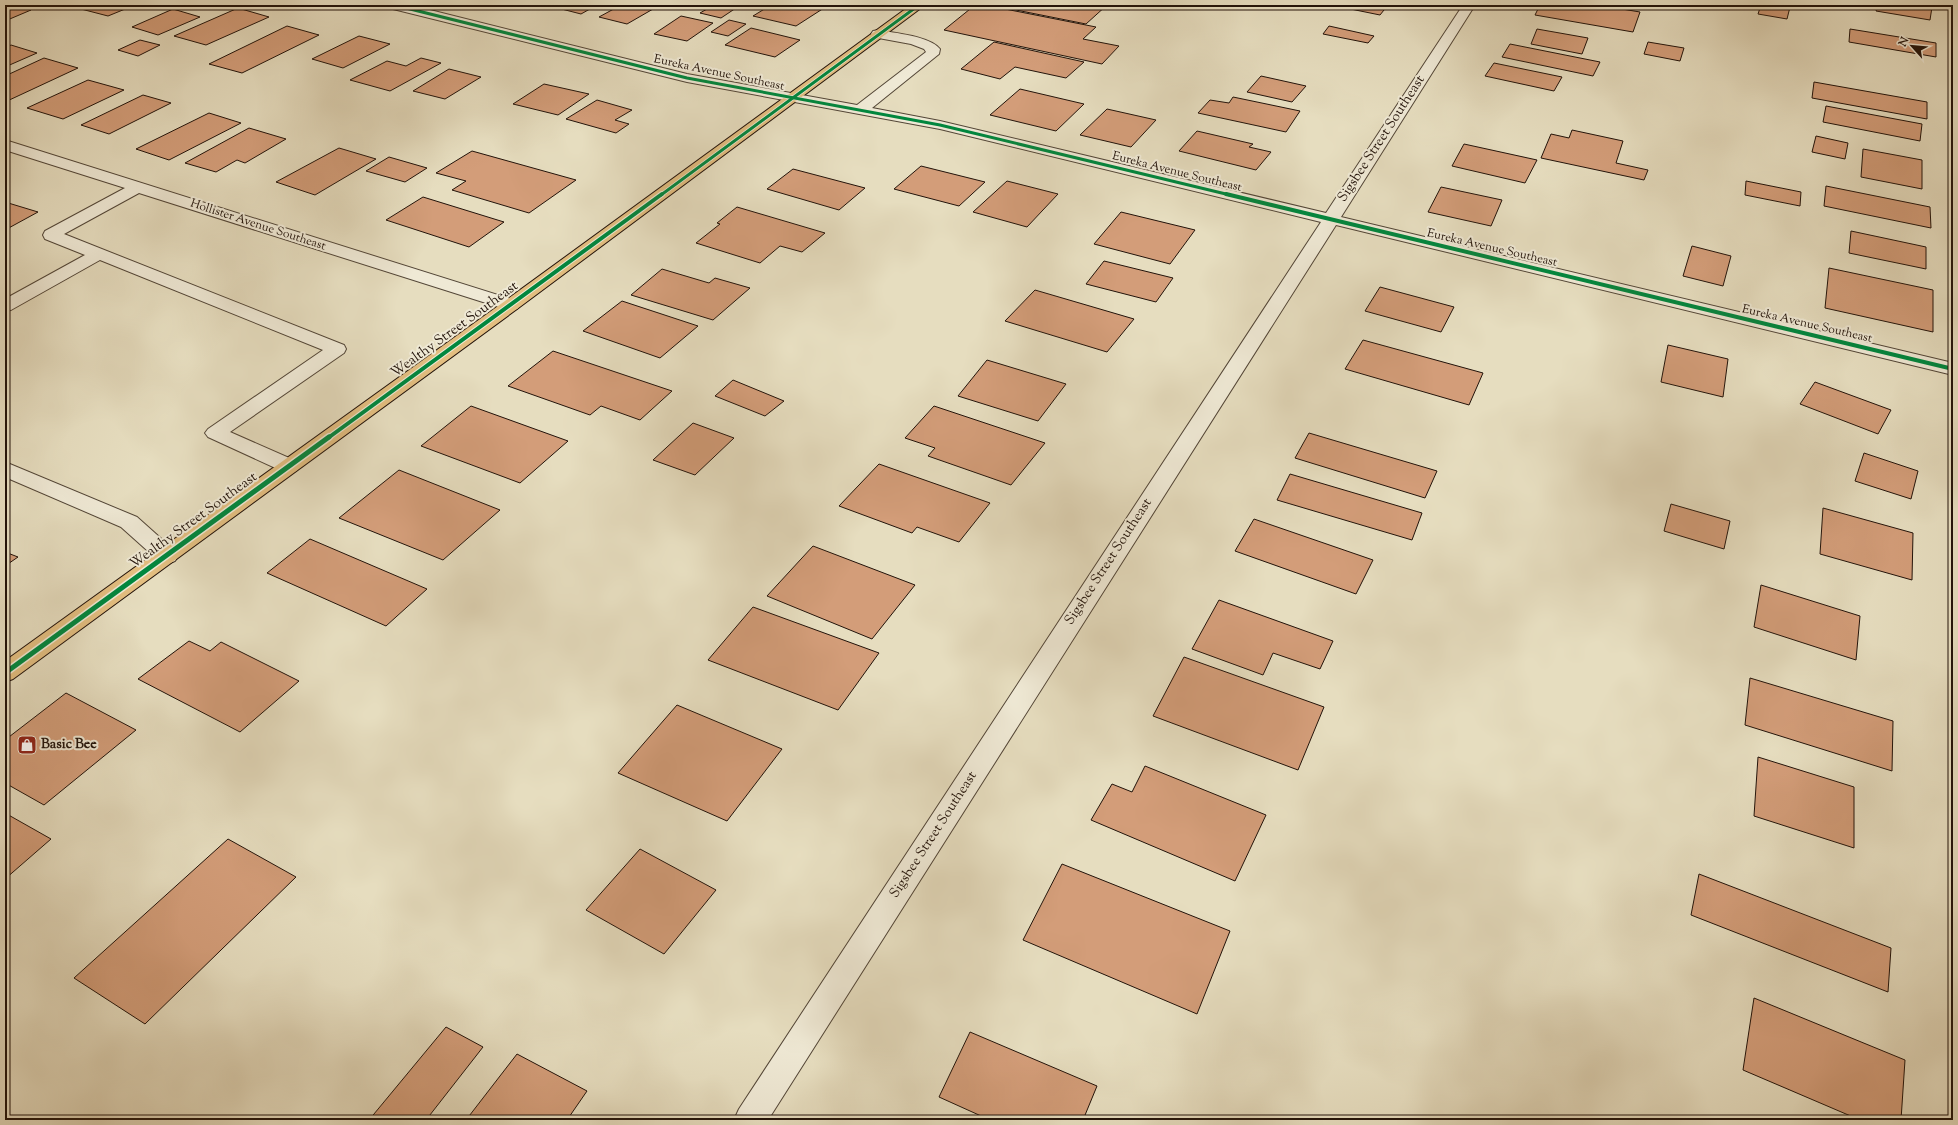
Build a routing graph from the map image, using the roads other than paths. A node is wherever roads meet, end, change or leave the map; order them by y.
1 (394, 5) edge
2 (919, 5) edge
3 (1469, 5) edge
4 (878, 34) junction
5 (790, 99) junction
6 (862, 109) junction
7 (5, 145) edge
8 (138, 187) junction
9 (1330, 220) junction
10 (99, 254) junction
11 (511, 305) junction
12 (5, 306) edge
13 (1953, 369) edge
14 (289, 466) junction
15 (5, 469) edge
16 (167, 556) junction
17 (5, 673) edge
18 (750, 1120) edge

1 - 5 street, Eureka Avenue Southeast
2 - 4 main road, Wealthy Street Southeast
3 - 9 street, Sigsbee Street Southeast
4 - 5 main road, Wealthy Street Southeast
4 - 6 street
5 - 6 street, Eureka Avenue Southeast
5 - 11 main road, Wealthy Street Southeast
6 - 9 street, Eureka Avenue Southeast
7 - 8 street, Hollister Avenue Southeast
8 - 10 street
8 - 11 street, Hollister Avenue Southeast
9 - 13 street, Eureka Avenue Southeast
9 - 18 street, Sigsbee Street Southeast
10 - 12 street
10 - 14 street
11 - 14 main road, Wealthy Street Southeast
14 - 16 main road, Wealthy Street Southeast
15 - 16 street
16 - 17 main road, Wealthy Street Southeast

